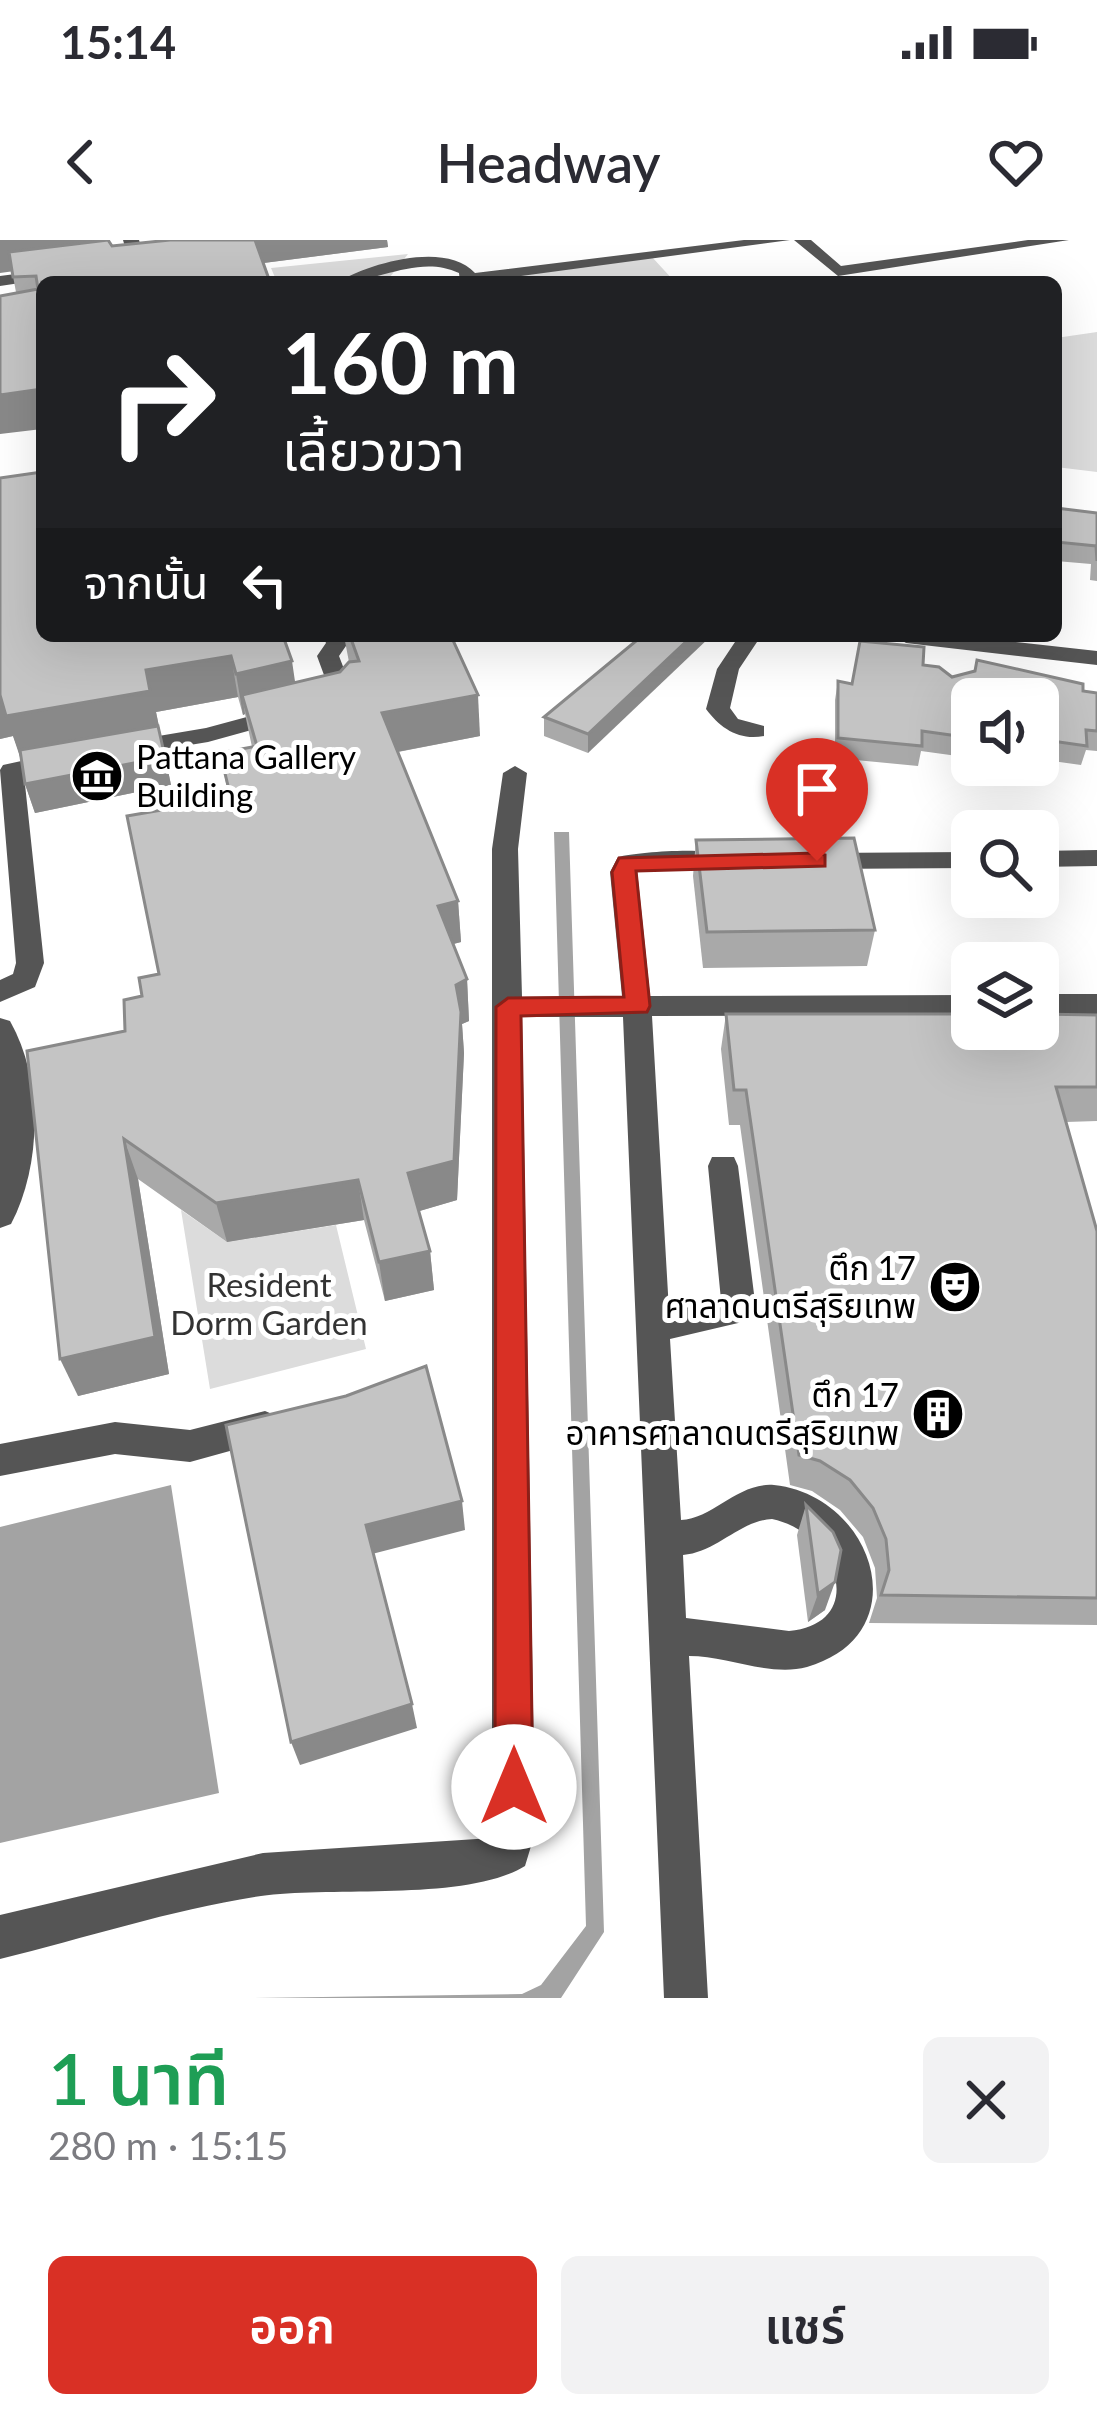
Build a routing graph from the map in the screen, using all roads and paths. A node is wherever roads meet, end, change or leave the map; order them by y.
1 (131, 240) edge
2 (697, 240) edge
3 (782, 240) edge
4 (802, 240) edge
5 (1061, 240) edge
6 (663, 250) junction
7 (895, 263) junction
8 (116, 266) edge
9 (71, 272) edge
10 (141, 273) edge
11 (36, 276) edge
12 (36, 276) edge
13 (380, 276) edge
14 (467, 276) edge
15 (475, 276) edge
16 (913, 276) edge
17 (2, 280) edge
18 (7, 299) edge
19 (337, 642) edge
20 (746, 642) edge
21 (920, 642) edge
22 (1097, 658) edge
23 (756, 731) dead end
24 (515, 773) dead end
25 (6, 793) edge
26 (1097, 858) edge
27 (1059, 859) edge
28 (951, 860) edge
29 (751, 861) edge
30 (795, 861) edge
31 (0, 992) edge
32 (1059, 1004) edge
33 (1097, 1004) edge
34 (951, 1005) edge
35 (638, 1006) junction
36 (519, 1007) junction
37 (0, 1028) edge
38 (724, 1166) dead end
39 (0, 1215) edge
40 (653, 1330) junction
41 (308, 1418) edge
42 (0, 1460) edge
43 (662, 1538) junction
44 (668, 1637) junction
45 (0, 1937) edge
46 (686, 1998) edge

1 - 10 street
2 - 6 street
3 - 6 street
4 - 7 street
5 - 7 street
6 - 15 street
7 - 16 street
8 - 10 street
9 - 12 street
11 - 17 street
13 - 14 street
17 - 18 street
19 - 25 street
20 - 23 street
21 - 22 street
24 - 36 street
25 - 31 street
26 - 27 street
28 - 30 street
29 - 35 street
32 - 33 street
34 - 35 street
35 - 36 street
35 - 40 street
36 - 45 street
37 - 39 street
38 - 40 street
40 - 43 street
41 - 42 street
43 - 44 street
43 - 44 street
44 - 46 street

